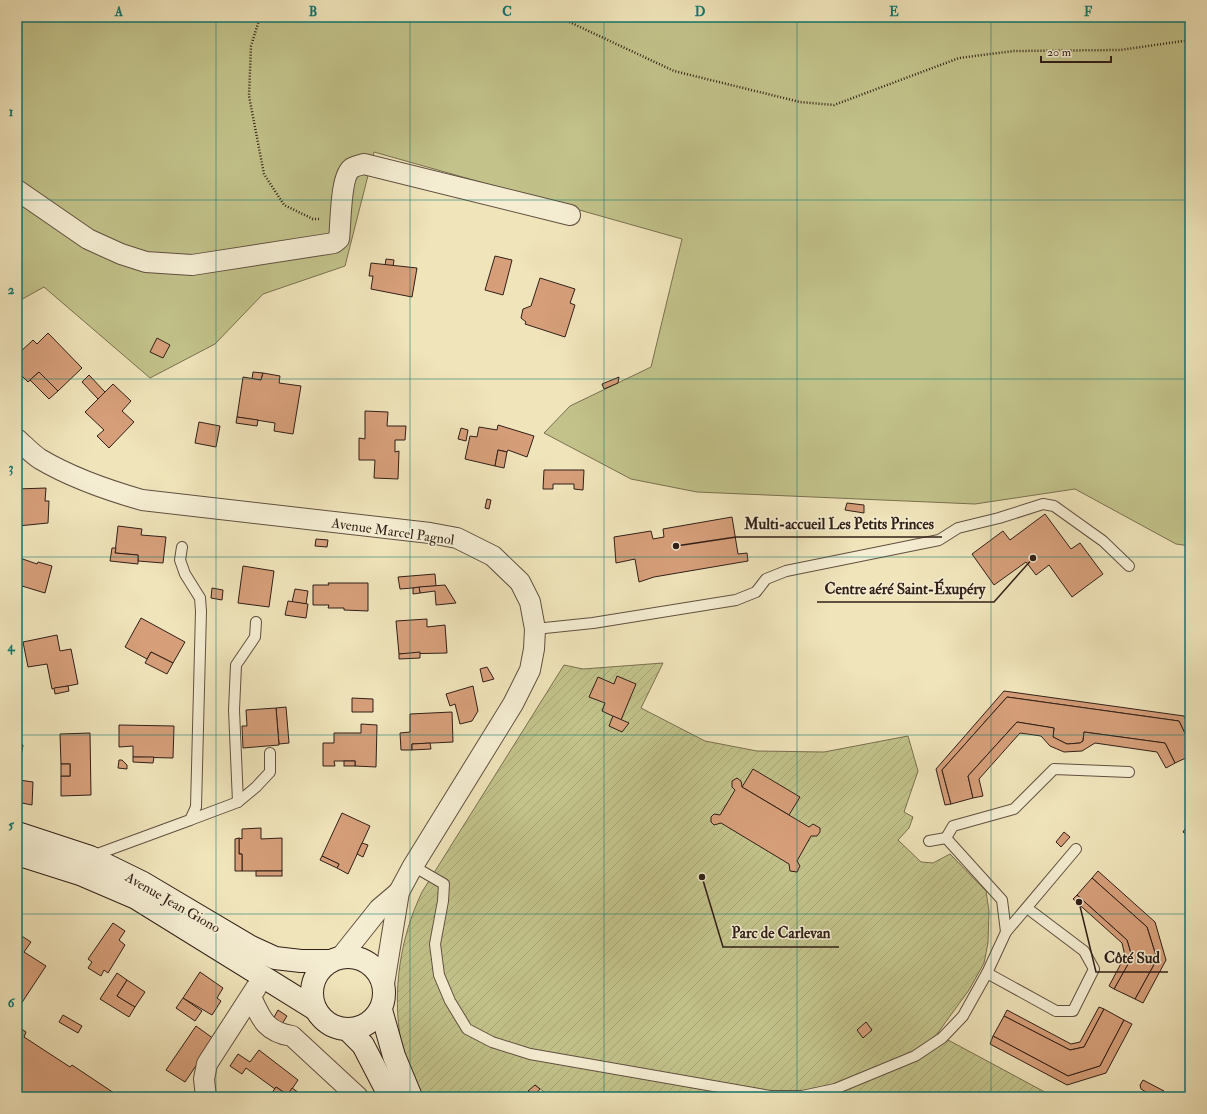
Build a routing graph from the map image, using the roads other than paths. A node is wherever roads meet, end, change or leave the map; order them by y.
1 (17, 190) edge
2 (570, 215) dead end
3 (17, 438) edge
4 (182, 547) dead end
5 (1129, 566) dead end
6 (256, 622) dead end
7 (535, 629) junction
8 (270, 753) dead end
9 (1130, 772) dead end
10 (238, 802) junction
11 (190, 820) junction
12 (17, 833) edge
13 (946, 838) junction
14 (929, 841) dead end
15 (1076, 849) dead end
16 (17, 854) edge
17 (90, 857) junction
18 (413, 866) junction
19 (399, 892) junction
20 (1027, 908) junction
21 (1006, 932) junction
22 (335, 959) junction
23 (987, 973) junction
24 (262, 977) junction
25 (384, 984) junction
26 (251, 997) junction
27 (315, 1009) junction
28 (381, 1010) junction
29 (348, 1030) junction
30 (206, 1097) edge
31 (358, 1097) edge
32 (390, 1097) edge
33 (411, 1097) edge

1 - 2 street
3 - 7 street, Avenue Marcel Pagnol
4 - 11 lane
5 - 7 lane
6 - 10 lane
7 - 18 street, Avenue Marcel Pagnol
8 - 10 lane
9 - 13 lane
10 - 11 lane
11 - 17 lane
12 - 17 main road, Avenue Jean Giono
13 - 14 lane
13 - 21 lane
15 - 20 lane
16 - 24 main road, Avenue Jean Giono
17 - 22 main road, Avenue Jean Giono
18 - 19 street, Avenue Marcel Pagnol
18 - 23 lane
19 - 22 street, Avenue Marcel Pagnol
19 - 25 street, Avenue Marcel Pagnol
20 - 21 lane
20 - 23 lane
21 - 23 lane
22 - 25 main road
22 - 27 main road
24 - 26 street
24 - 27 main road, Avenue Jean Giono
25 - 28 main road
26 - 30 street
26 - 31 street
27 - 29 main road
28 - 29 main road
28 - 33 main road
29 - 32 main road

